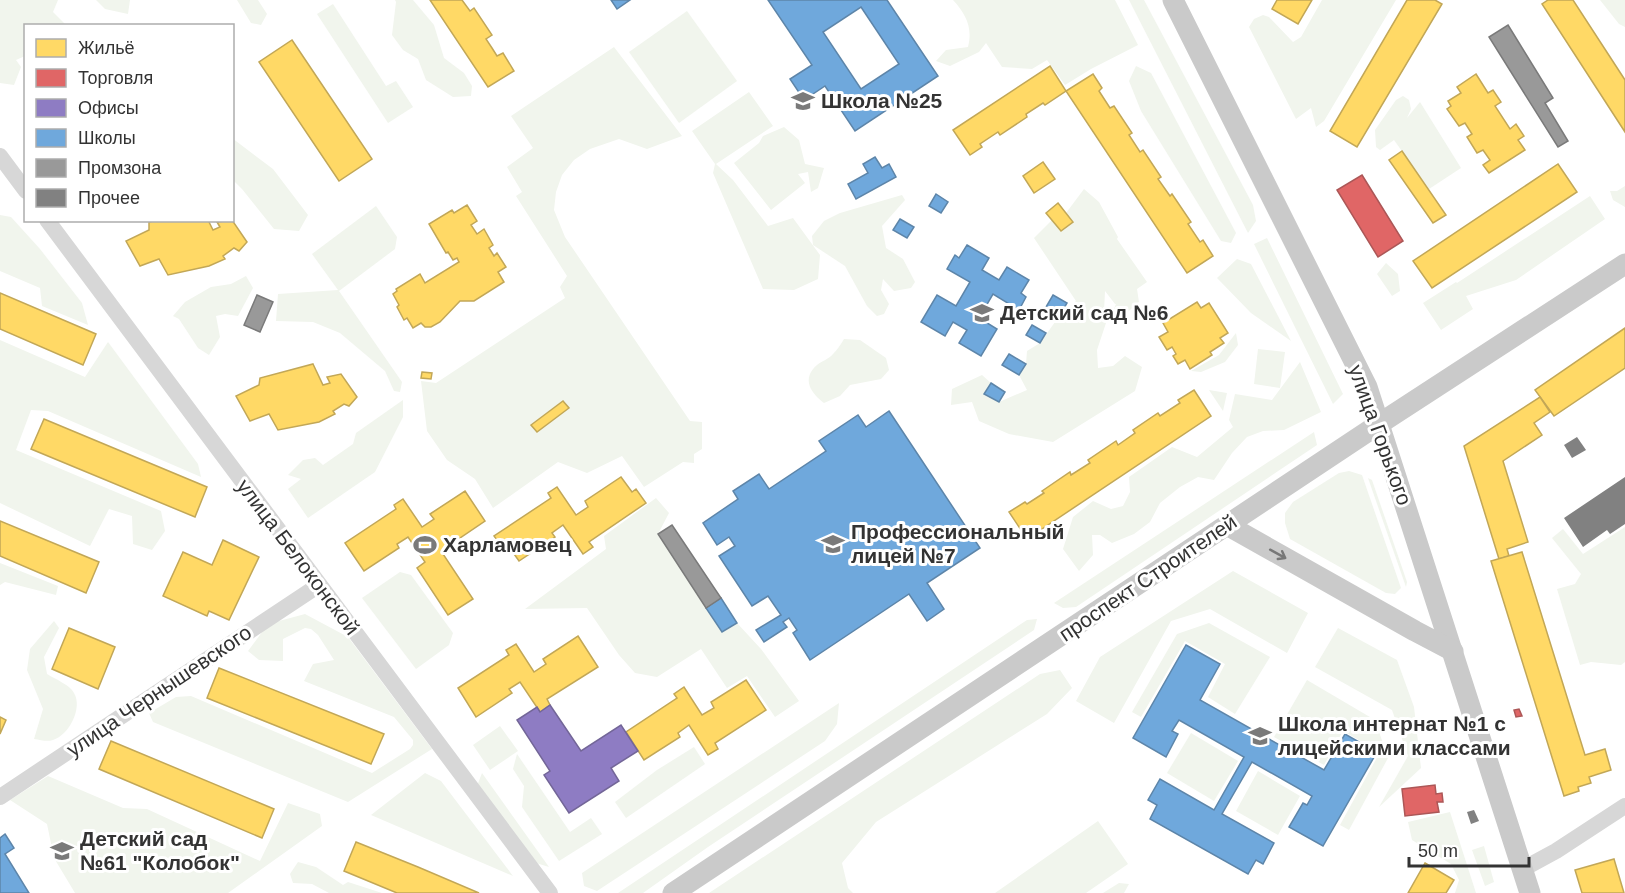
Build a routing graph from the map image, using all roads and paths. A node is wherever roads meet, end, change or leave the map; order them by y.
1 (1173, 0) edge
2 (0, 156) edge
3 (24, 188) edge
4 (48, 222) edge
5 (1625, 264) edge
6 (1379, 424) junction
7 (1227, 525) junction
8 (319, 585) junction
9 (1453, 651) junction
10 (0, 797) edge
11 (1625, 806) edge
12 (1523, 869) junction
13 (550, 893) edge
14 (673, 893) edge
15 (1530, 893) edge

1 - 6 main road, улица Горького
2 - 3 street
4 - 8 street, улица Белоконской
5 - 6 main road, проспект Строителей
6 - 7 main road, проспект Строителей
6 - 9 main road, улица Горького
7 -> 9 main road
7 - 14 main road, проспект Строителей
8 - 10 street, улица Чернышевского
8 - 13 street, улица Белоконской
9 - 12 main road, улица Горького
11 - 12 street
12 - 15 main road, улица Горького

